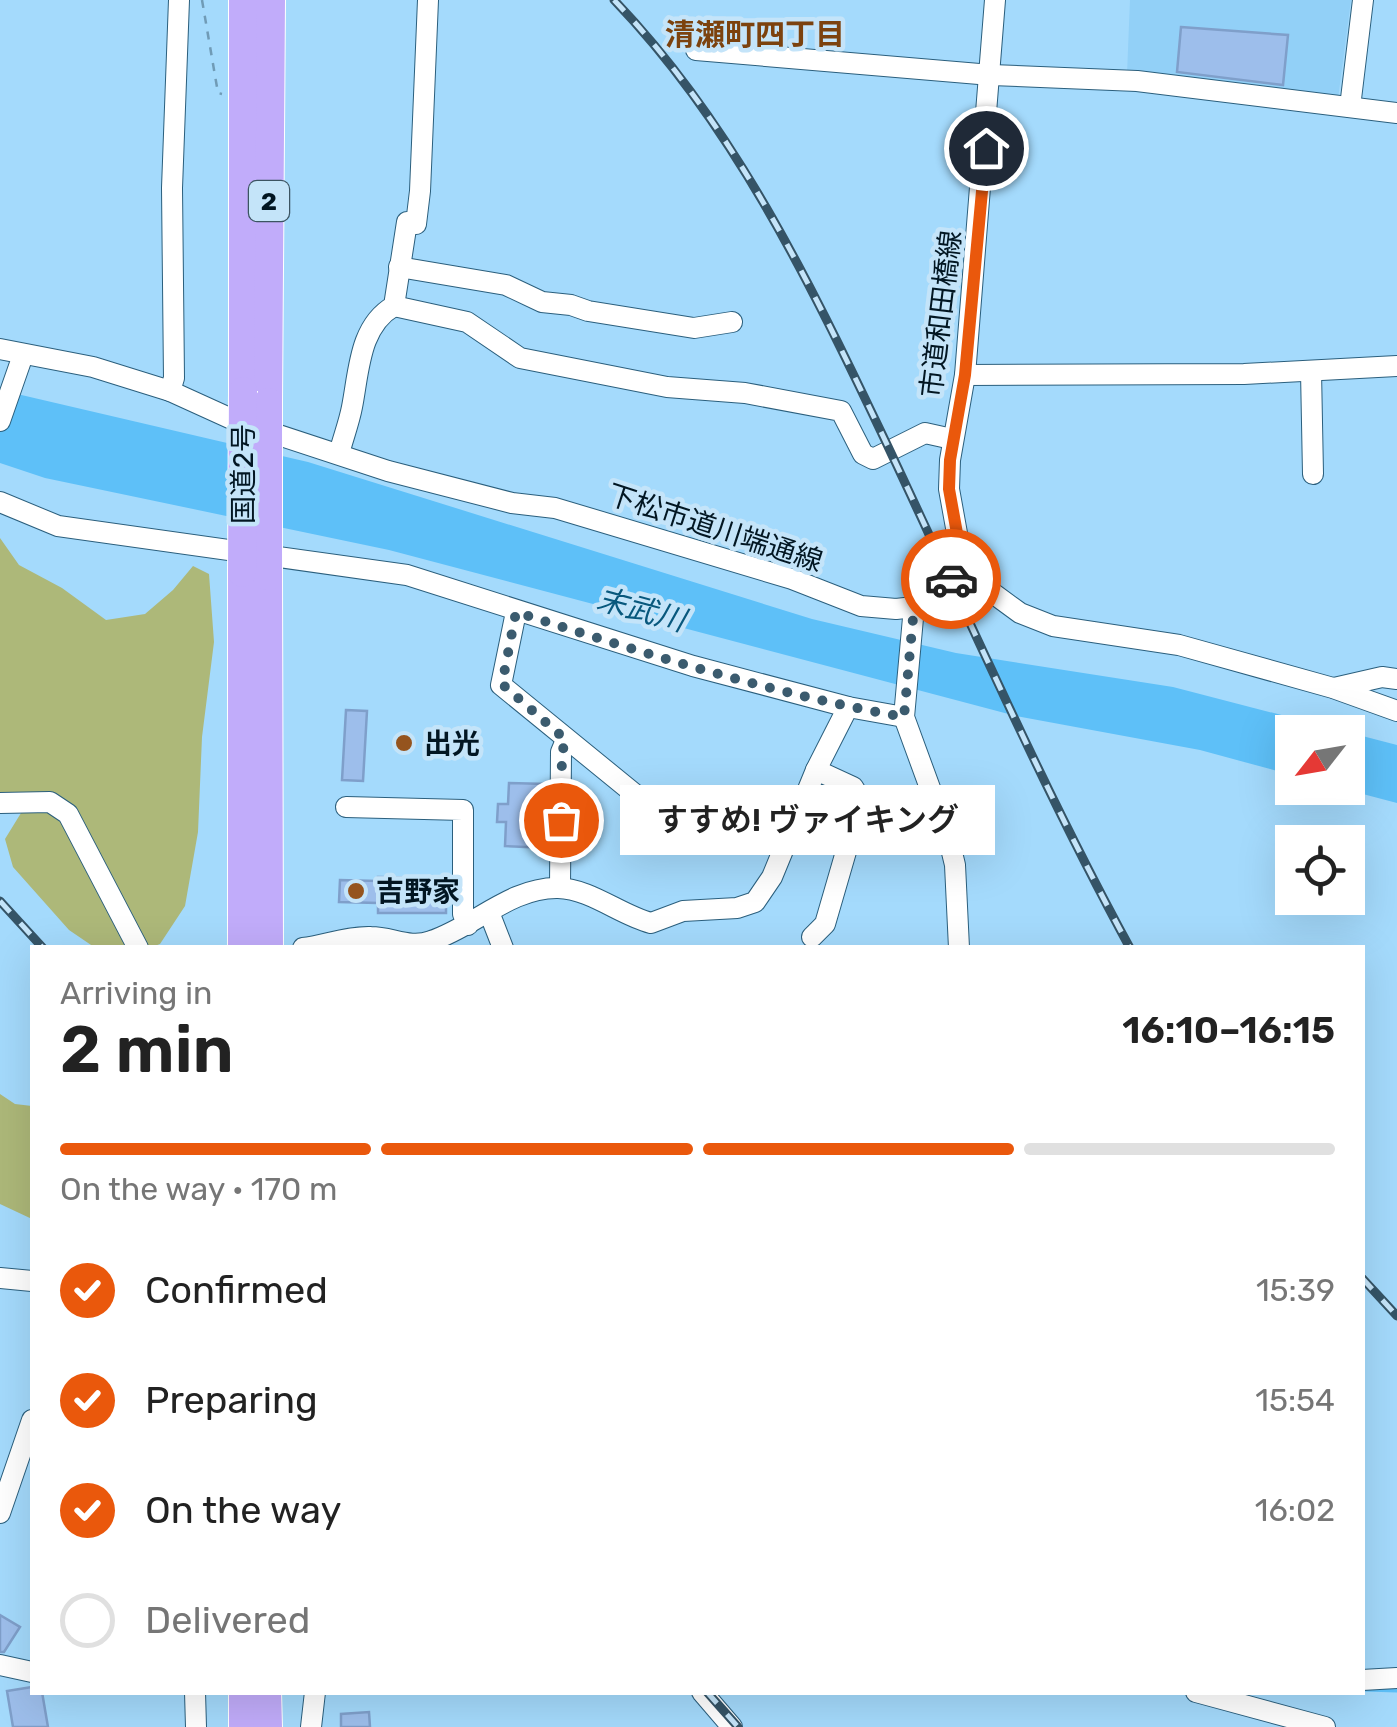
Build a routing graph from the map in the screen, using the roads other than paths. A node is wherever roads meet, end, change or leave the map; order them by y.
1 (179, 0) edge
2 (244, 0) edge
3 (271, 0) edge
4 (428, 0) edge
5 (996, 0) edge
6 (1362, 0) edge
7 (696, 50) dead end
8 (991, 76) junction
9 (1350, 107) junction
10 (1397, 113) edge
11 (399, 266) junction
12 (394, 306) junction
13 (732, 322) dead end
14 (0, 350) edge
15 (22, 360) junction
16 (1397, 366) edge
17 (1311, 371) junction
18 (965, 375) junction
19 (170, 391) junction
20 (255, 396) junction
21 (0, 421) edge
22 (952, 439) junction
23 (339, 454) junction
24 (1313, 474) dead end
25 (0, 502) edge
26 (964, 572) junction
27 (255, 574) junction
28 (516, 612) junction
29 (915, 614) junction
30 (1397, 680) edge
31 (1332, 688) junction
32 (848, 707) junction
33 (905, 707) junction
34 (1397, 711) edge
35 (566, 740) junction
36 (816, 770) junction
37 (642, 800) dead end
38 (0, 803) edge
39 (346, 807) dead end
40 (560, 888) junction
41 (489, 912) junction
42 (468, 925) junction
43 (812, 937) dead end
44 (136, 945) edge
45 (242, 945) edge
46 (269, 945) edge
47 (318, 945) edge
48 (410, 945) edge
49 (410, 945) edge
50 (502, 945) edge
51 (959, 945) edge
52 (0, 1278) edge
53 (30, 1281) edge
54 (30, 1426) edge
55 (0, 1513) edge
56 (0, 1665) edge
57 (30, 1672) edge
58 (1397, 1678) edge
59 (1365, 1680) edge
60 (195, 1695) edge
61 (315, 1695) edge
62 (705, 1695) edge
63 (1207, 1695) edge
64 (196, 1726) edge
65 (311, 1727) edge
66 (732, 1727) edge
67 (1326, 1727) edge

1 - 19 street
2 - 20 highway, 国道2号 / 2
3 - 20 highway, 国道2号 / 2
4 - 11 street
5 - 8 street, 市道和田橋線
6 - 9 street
7 - 8 street
8 - 9 street
8 - 18 street, 市道和田橋線
9 - 10 street
11 - 12 street
11 - 13 street
12 - 22 street
12 - 23 street
14 - 15 street, 下松市道川端通線
15 - 19 street, 下松市道川端通線
15 - 21 street
16 - 17 street
17 - 18 street
17 - 24 street
18 - 22 street, 市道和田橋線
19 - 23 street, 下松市道川端通線
20 - 27 highway, 国道2号 / 2, bridge
22 - 26 street, 市道和田橋線
23 - 29 street, 下松市道川端通線
25 - 28 street
26 - 29 street
26 - 31 street
27 - 45 highway, 国道2号 / 2
27 - 46 highway, 国道2号 / 2
28 - 32 street
28 - 35 street
29 - 33 street
30 - 31 street
31 - 34 street
32 - 33 street
32 - 36 street
33 - 51 street
35 - 37 street
35 - 40 street
36 - 40 street
36 - 43 street
38 - 44 street
39 - 42 street
40 - 41 street
41 - 42 street
41 - 50 street
42 - 48 street
47 - 49 street
52 - 53 street
54 - 55 street
56 - 57 street
58 - 59 street
60 - 64 street
61 - 65 street
62 - 66 street
63 - 67 street

